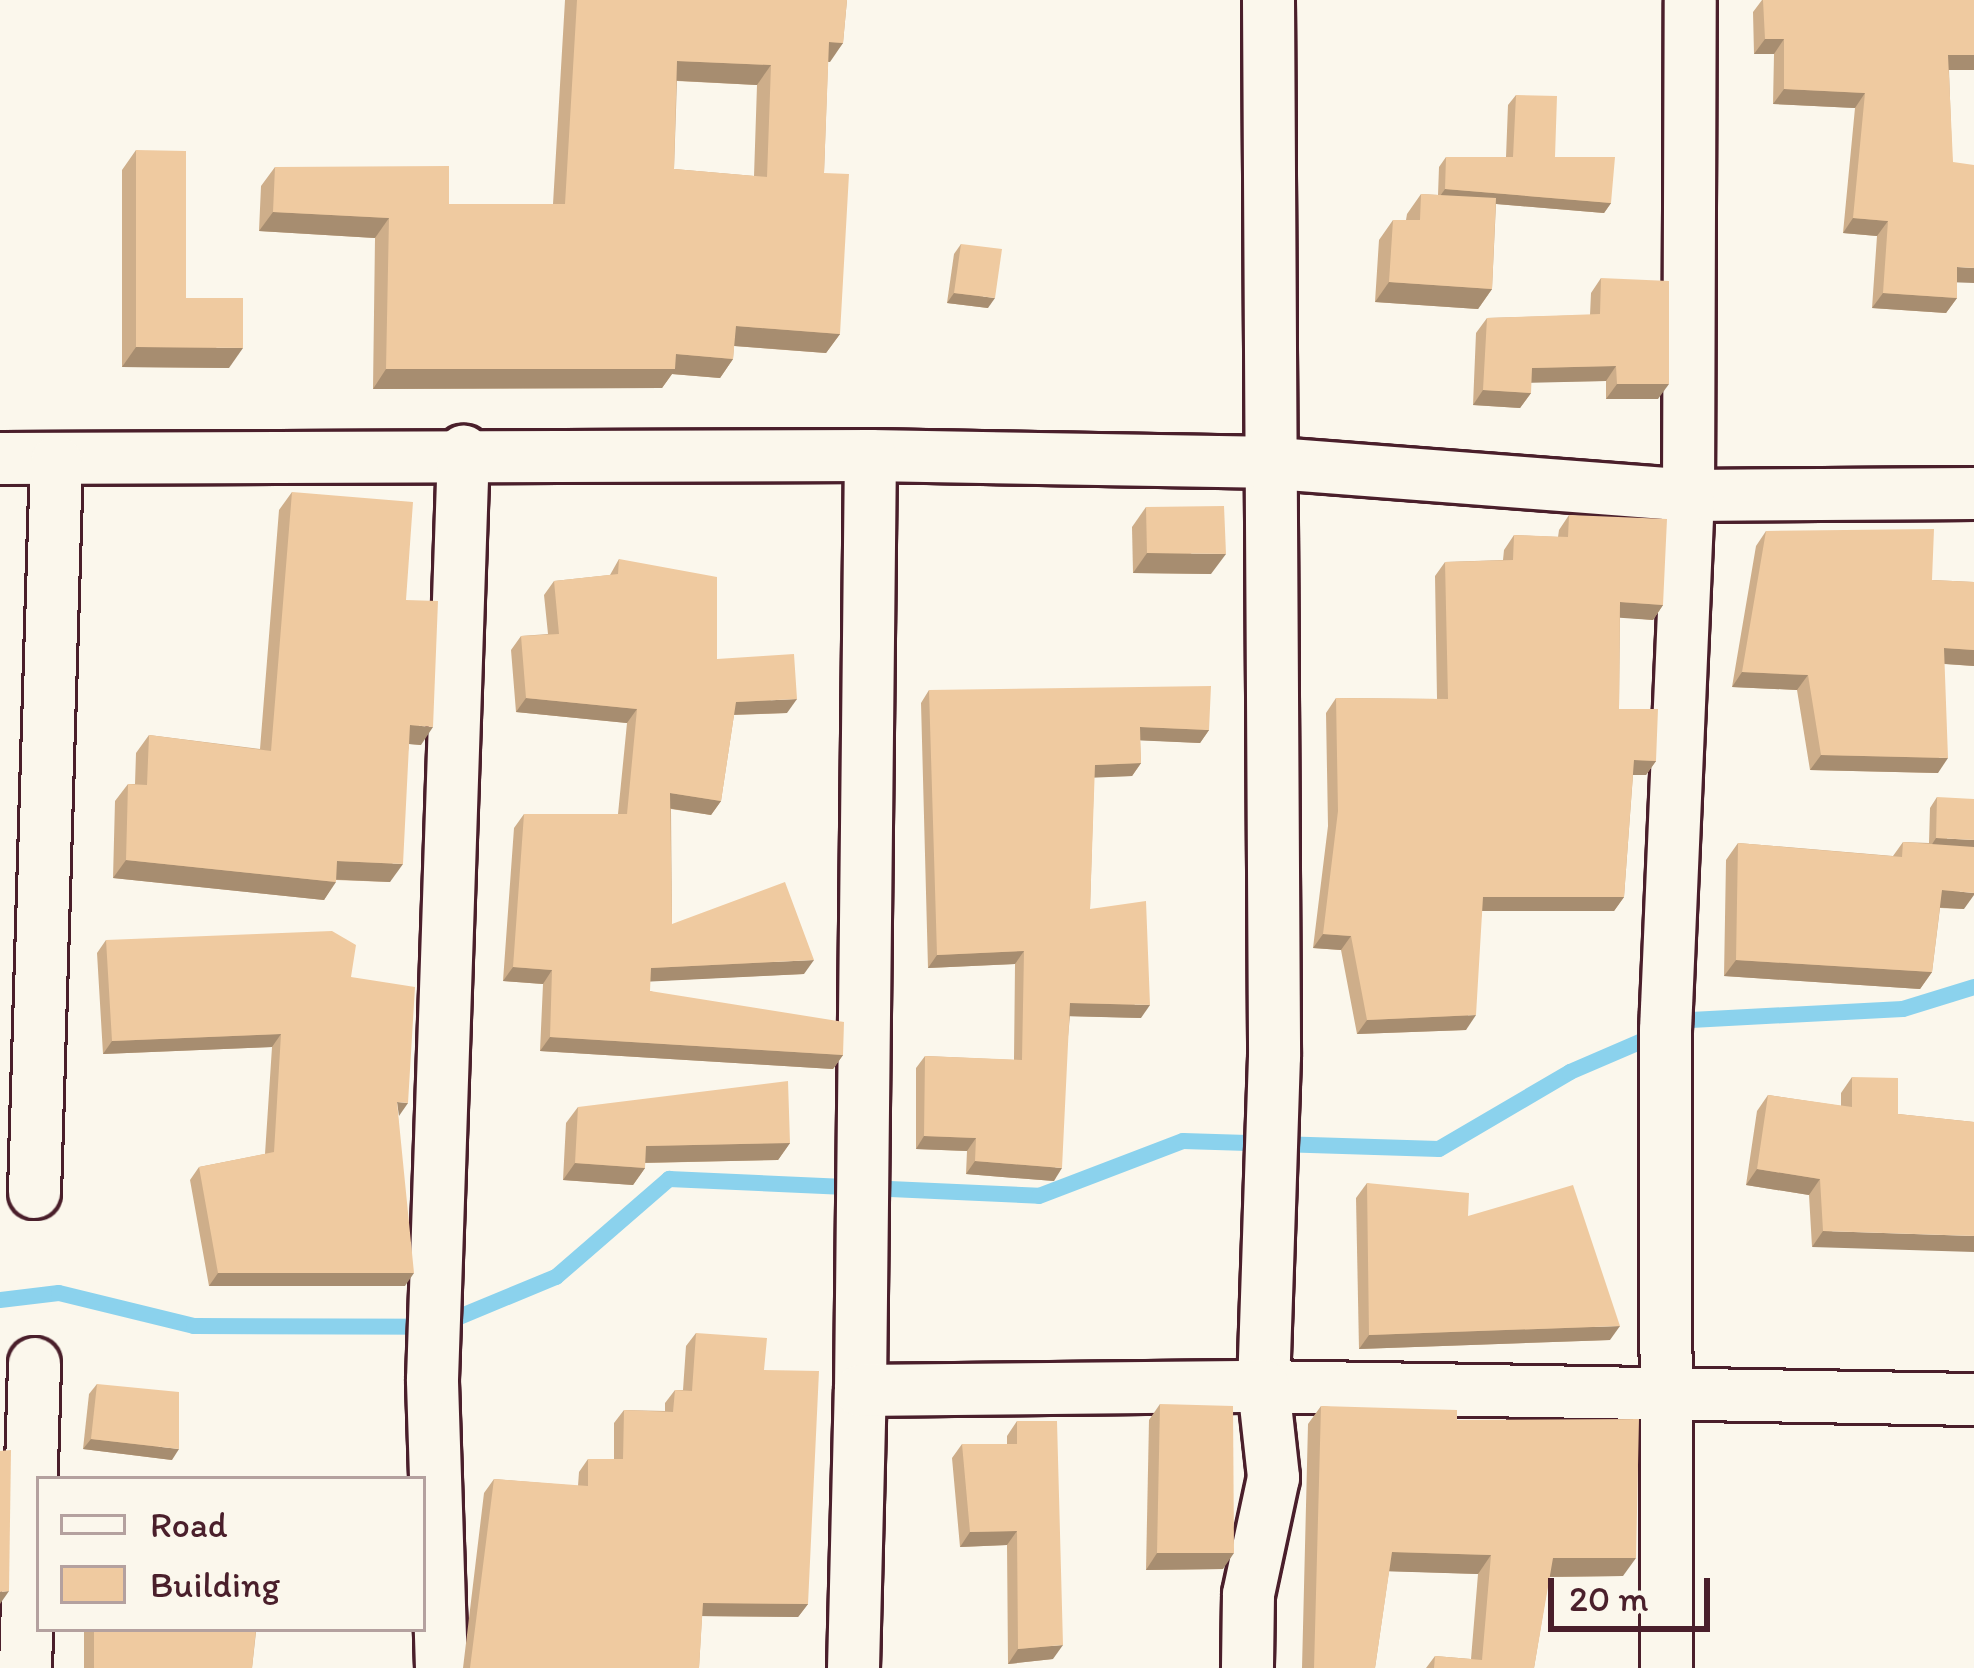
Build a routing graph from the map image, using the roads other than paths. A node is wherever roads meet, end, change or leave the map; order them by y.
1 (1268, 0) edge
2 (1690, 0) edge
3 (463, 451) junction
4 (870, 455) junction
5 (0, 458) edge
6 (56, 461) junction
7 (1262, 462) junction
8 (1974, 493) edge
9 (1688, 495) junction
10 (34, 1192) dead end
11 (34, 1364) dead end
12 (1263, 1386) junction
13 (860, 1390) junction
14 (1669, 1397) junction
15 (1974, 1400) edge
16 (25, 1668) edge
17 (441, 1668) edge
18 (853, 1668) edge
19 (1247, 1668) edge
20 (1666, 1668) edge

1 - 7 street
2 - 9 street
3 - 4 street
3 - 6 street
3 - 17 street
4 - 7 street
4 - 13 street
5 - 6 street
6 - 10 street
7 - 9 street
7 - 12 street
8 - 9 street
9 - 14 street
11 - 16 street
12 - 13 street
12 - 14 street
12 - 19 street
13 - 18 street
14 - 15 street
14 - 20 street

